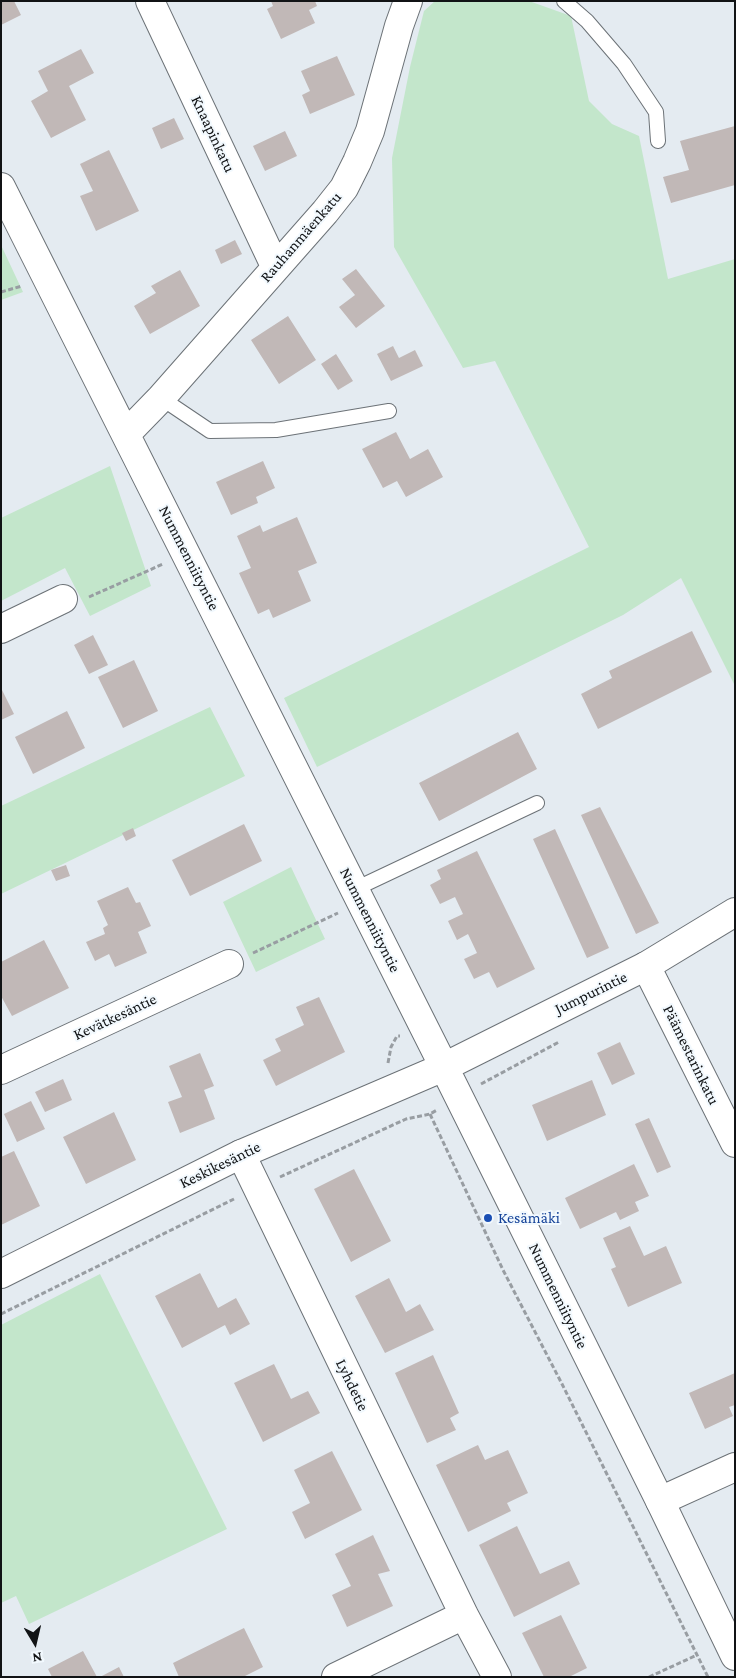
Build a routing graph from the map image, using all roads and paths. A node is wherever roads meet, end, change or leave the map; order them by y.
1 (150, 1) edge
2 (408, 1) edge
3 (564, 1) edge
4 (658, 141) dead end
5 (1, 187) edge
6 (275, 266) junction
7 (161, 398) junction
8 (388, 411) dead end
9 (126, 434) junction
10 (166, 563) dead end
11 (63, 599) joint
12 (1, 629) edge
13 (537, 803) dead end
14 (358, 895) junction
15 (331, 906) dead end
16 (735, 912) edge
17 (335, 914) junction
18 (229, 964) joint
19 (646, 966) junction
20 (393, 1028) dead end
21 (397, 1036) dead end
22 (562, 1040) dead end
23 (444, 1067) junction
24 (1, 1070) edge
25 (460, 1097) junction
26 (430, 1114) junction
27 (735, 1143) edge
28 (241, 1154) junction
29 (257, 1188) junction
30 (1, 1274) edge
31 (1, 1314) edge
32 (735, 1467) edge
33 (660, 1501) junction
34 (464, 1615) junction
35 (697, 1655) junction
36 (735, 1656) edge
37 (336, 1677) edge
38 (497, 1677) edge
39 (649, 1677) edge
40 (708, 1677) edge

1 - 6 street, Knaapinkatu
2 - 6 street, Rauhanmäenkatu
3 - 4 lane
5 - 9 street, Nummenniityntie
6 - 7 street, Rauhanmäenkatu
7 - 8 lane
7 - 9 street, Rauhanmäenkatu
9 - 14 street, Nummenniityntie
10 - 11 path
11 - 12 street
13 - 14 lane
14 - 17 path
14 - 23 street, Nummenniityntie
15 - 17 path
16 - 19 street, Jumpurintie
17 - 18 path
18 - 24 street, Kevätkesäntie
19 - 23 street, Jumpurintie
19 - 27 street, Päämestarinkatu
20 - 21 path
22 - 25 path
23 - 25 street, Nummenniityntie
23 - 28 street, Keskikesäntie
25 - 26 path
25 - 33 street, Nummenniityntie
26 - 29 path
26 - 35 path
28 - 29 street, Lyhdetie
28 - 30 street, Keskikesäntie
29 - 31 path
29 - 34 street, Lyhdetie
32 - 33 street
33 - 36 street, Nummenniityntie
34 - 37 street
34 - 38 street, Lyhdetie
35 - 39 path
35 - 40 path

